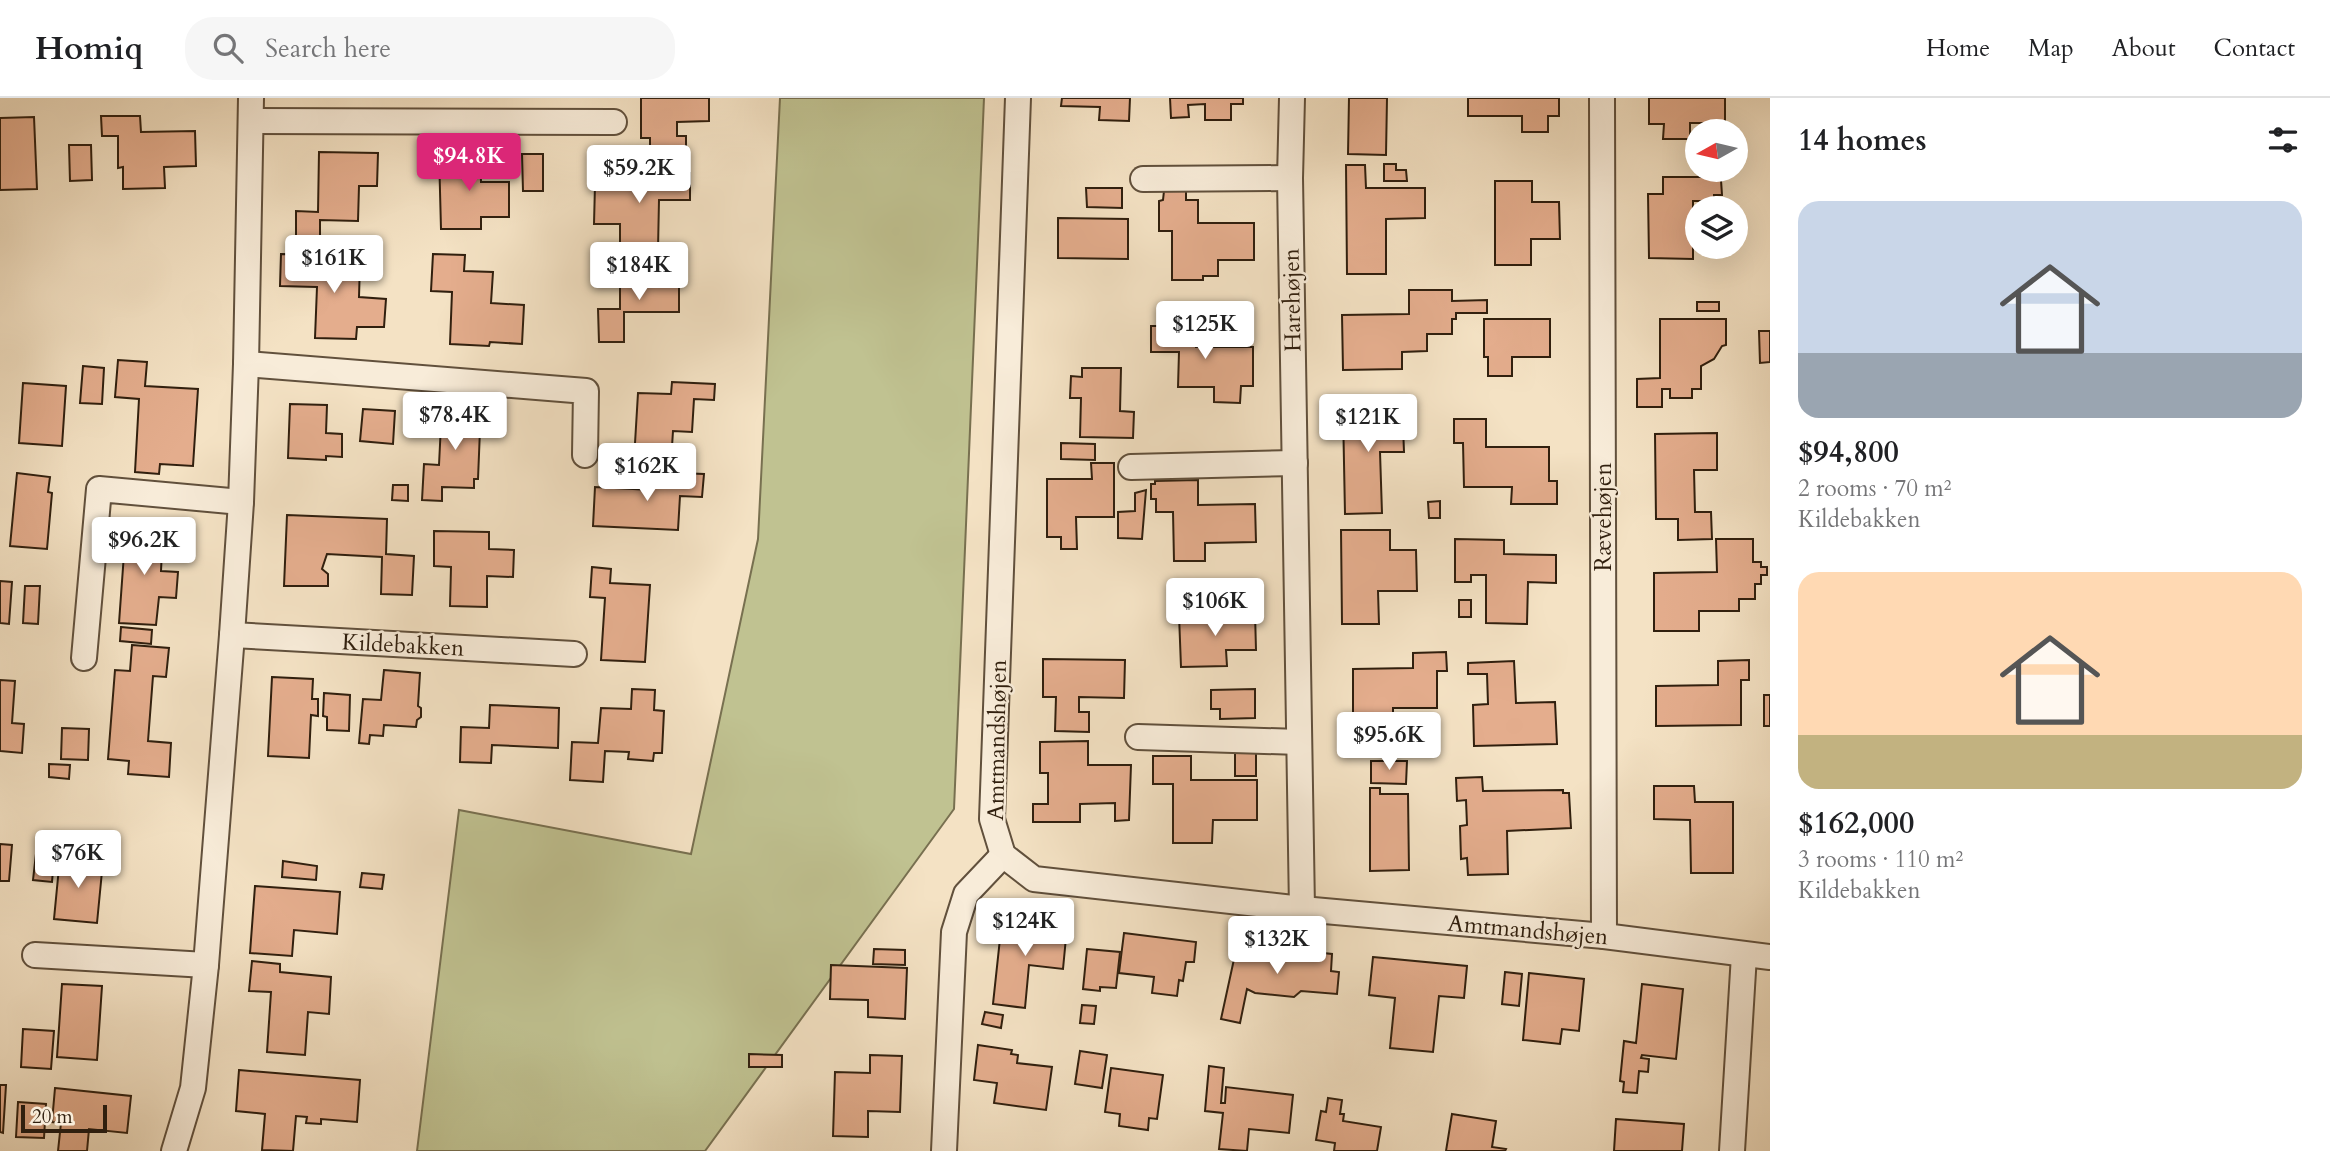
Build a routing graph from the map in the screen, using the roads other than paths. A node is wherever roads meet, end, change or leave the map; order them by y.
1 (1018, 98) edge
2 (1292, 98) edge
3 (1602, 98) edge
4 (251, 110) edge
5 (614, 122) dead end
6 (1290, 178) junction
7 (1143, 179) dead end
8 (246, 364) junction
9 (585, 454) dead end
10 (1294, 463) junction
11 (1131, 467) dead end
12 (241, 502) junction
13 (232, 635) junction
14 (574, 654) dead end
15 (84, 658) dead end
16 (1138, 737) dead end
17 (1299, 742) junction
18 (1003, 855) junction
19 (1302, 909) junction
20 (1604, 936) junction
21 (35, 954) dead end
22 (1744, 955) junction
23 (1770, 957) edge
24 (206, 965) junction
25 (174, 1151) edge
26 (944, 1151) edge
27 (1732, 1151) edge

1 - 18 street, Amtmandshøjen
2 - 6 street, Harehøjen
3 - 20 street, Rævehøjen
4 - 5 street
4 - 8 street
6 - 7 street
6 - 10 street, Harehøjen
8 - 9 street
8 - 12 street
10 - 11 street
10 - 17 street, Harehøjen
12 - 13 street
12 - 15 street
13 - 14 street, Kildebakken
13 - 24 street
16 - 17 street
17 - 19 street, Harehøjen
18 - 19 street, Amtmandshøjen
18 - 26 street
19 - 20 street, Amtmandshøjen
20 - 22 street, Amtmandshøjen
21 - 24 street
22 - 23 street, Amtmandshøjen
22 - 27 street
24 - 25 street

